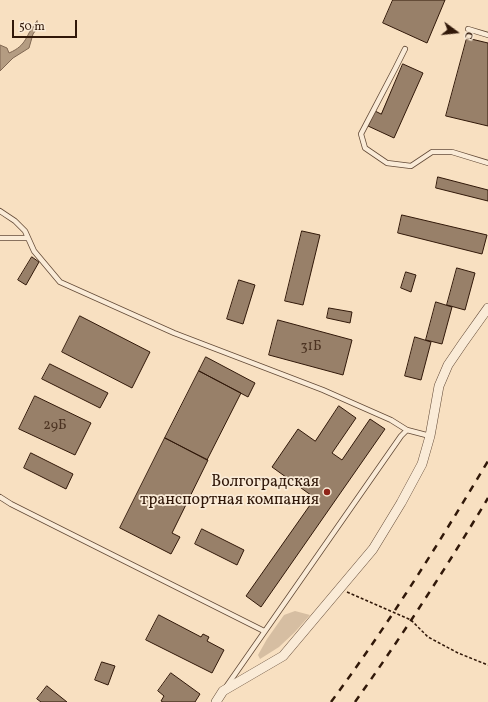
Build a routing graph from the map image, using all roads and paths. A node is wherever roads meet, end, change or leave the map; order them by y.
1 (468, 29) dead end
2 (488, 35) edge
3 (405, 49) dead end
4 (488, 163) edge
5 (0, 211) edge
6 (0, 238) edge
7 (28, 238) junction
8 (488, 308) edge
9 (407, 430) junction
10 (430, 436) junction
11 (0, 497) edge
12 (340, 589) junction
13 (264, 631) junction
14 (488, 666) edge
15 (224, 691) junction
16 (216, 702) edge

1 - 2 lane
3 - 4 lane
5 - 7 lane
6 - 7 lane
7 - 9 lane
8 - 10 street
9 - 10 lane
9 - 13 lane
10 - 12 street
11 - 13 lane
12 - 14 path
12 - 15 street
13 - 15 lane
15 - 16 street

